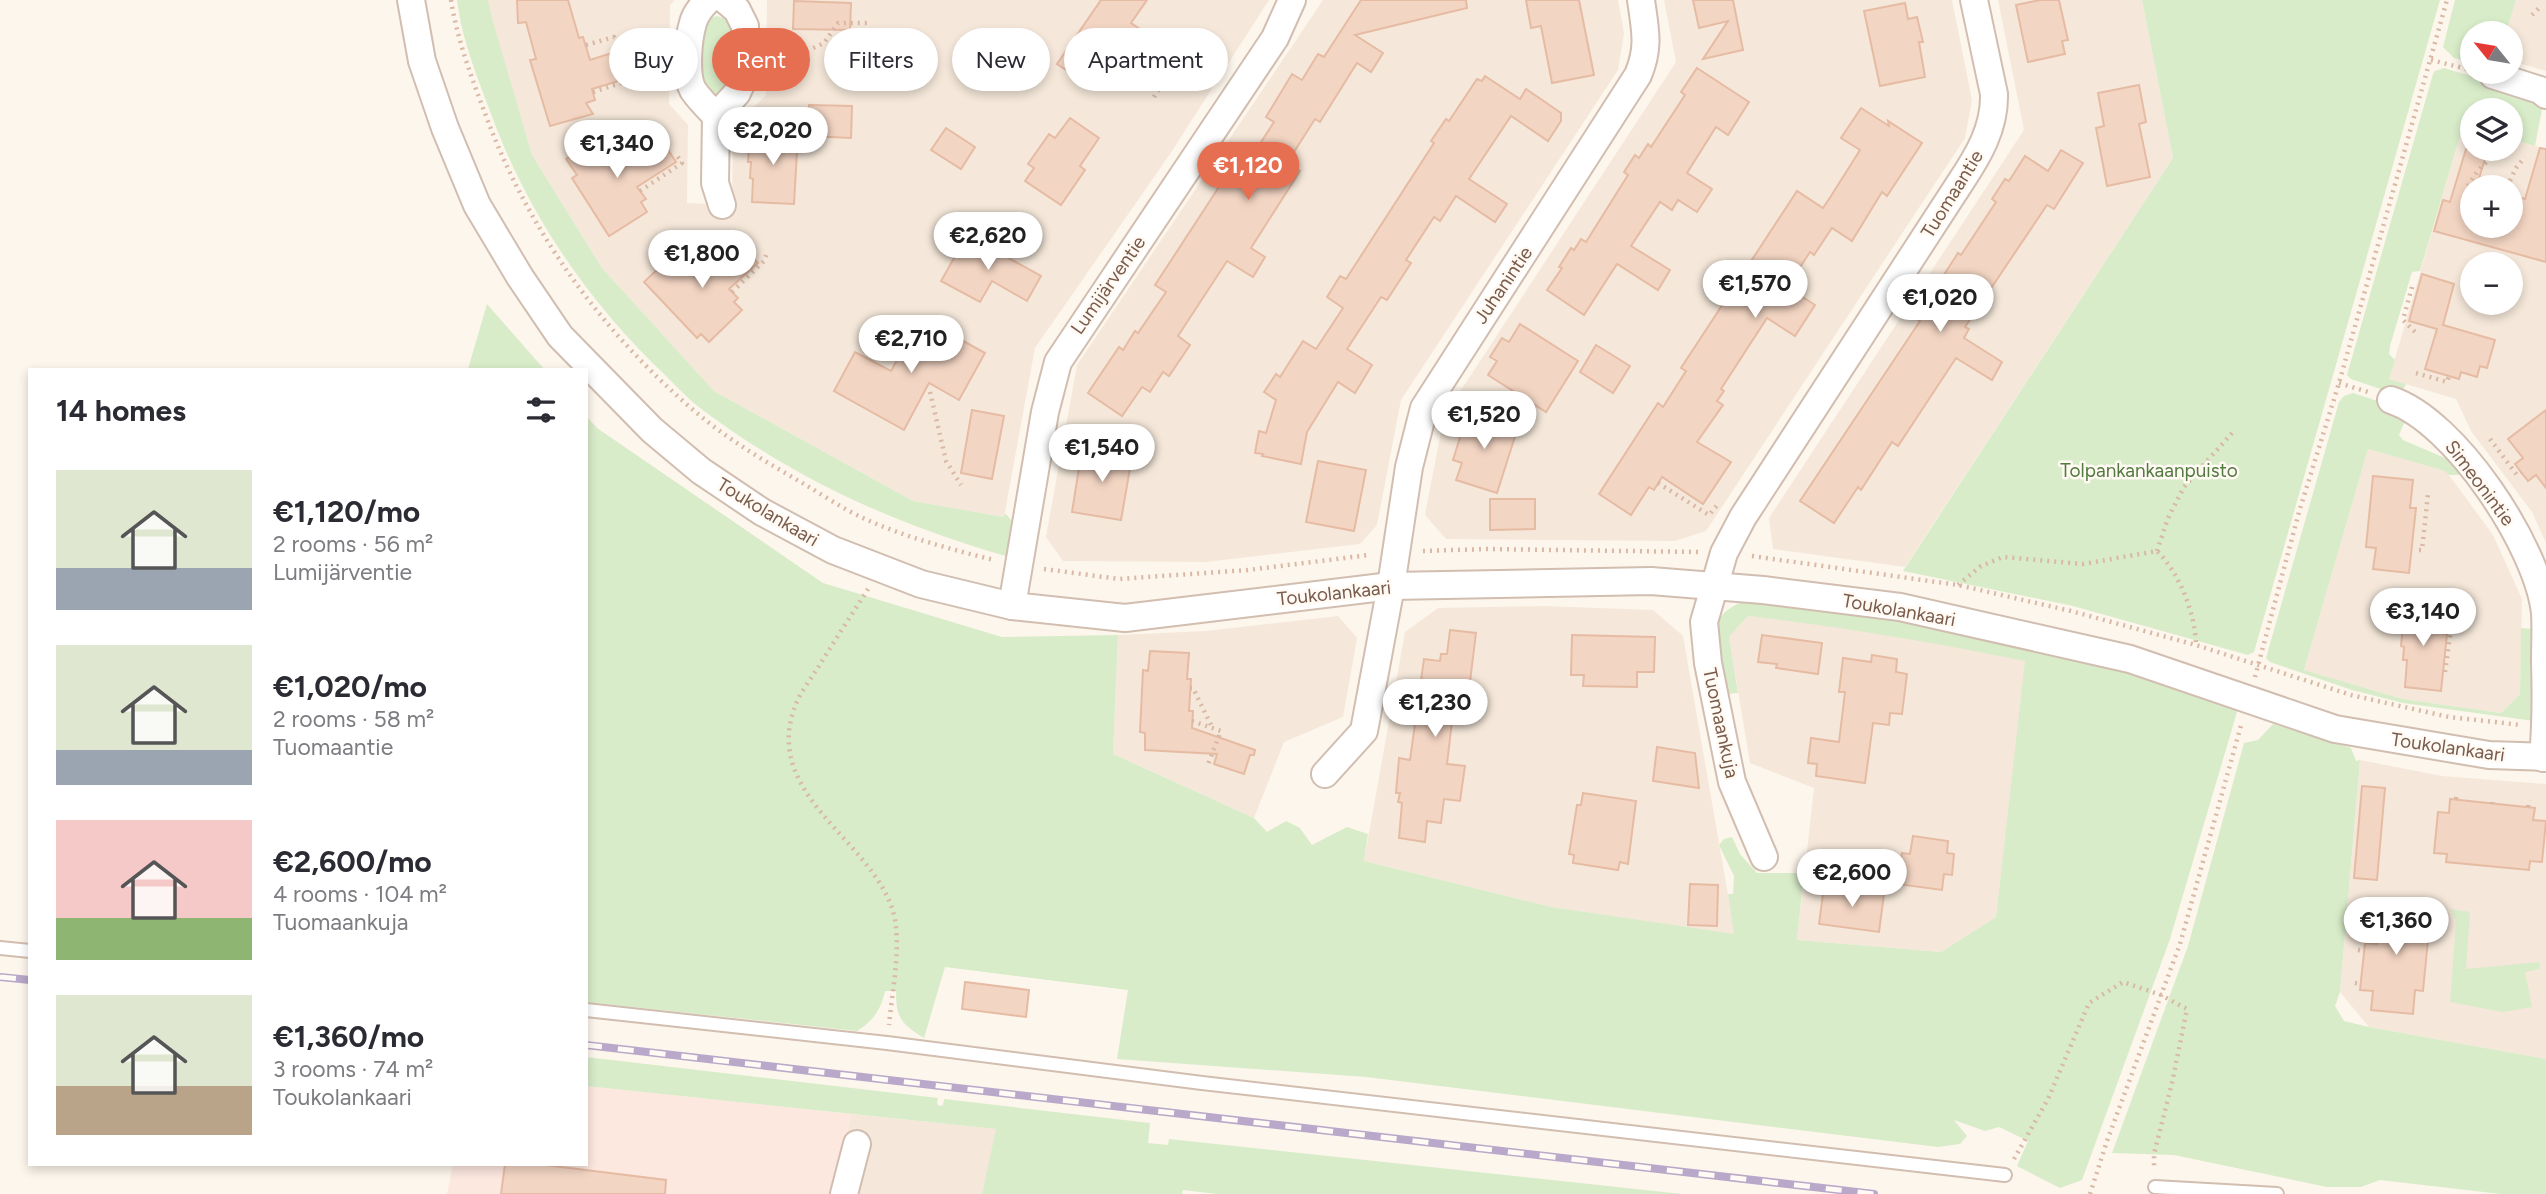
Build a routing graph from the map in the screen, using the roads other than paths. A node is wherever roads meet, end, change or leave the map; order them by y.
1 (411, 0) edge
2 (708, 0) edge
3 (725, 0) edge
4 (1292, 0) edge
5 (1641, 0) edge
6 (1974, 0) edge
7 (2520, 84) edge
8 (2546, 95) edge
9 (716, 116) junction
10 (722, 205) dead end
11 (2390, 400) dead end
12 (1391, 586) junction
13 (1715, 586) junction
14 (1012, 606) junction
15 (2545, 757) edge
16 (1325, 774) dead end
17 (1764, 857) dead end
18 (0, 948) edge
19 (28, 951) edge
20 (588, 1010) edge
21 (857, 1144) dead end
22 (2005, 1174) road end
23 (2155, 1187) road end
24 (844, 1194) edge
25 (2277, 1194) edge

1 - 14 street, Toukolankaari
2 - 9 street
3 - 9 street
4 - 14 street, Lumijärventie
5 - 12 street, Juhanintie
6 - 13 street, Tuomaantie
7 - 8 street
9 - 10 street
11 - 15 street, Simeonintie
12 - 13 street, Toukolankaari
12 - 14 street, Toukolankaari
12 - 16 street, Juhanintie
13 - 15 street, Toukolankaari
13 - 17 street, Tuomaankuja
18 - 19 lane
20 - 22 lane
21 - 24 street
23 - 25 lane

